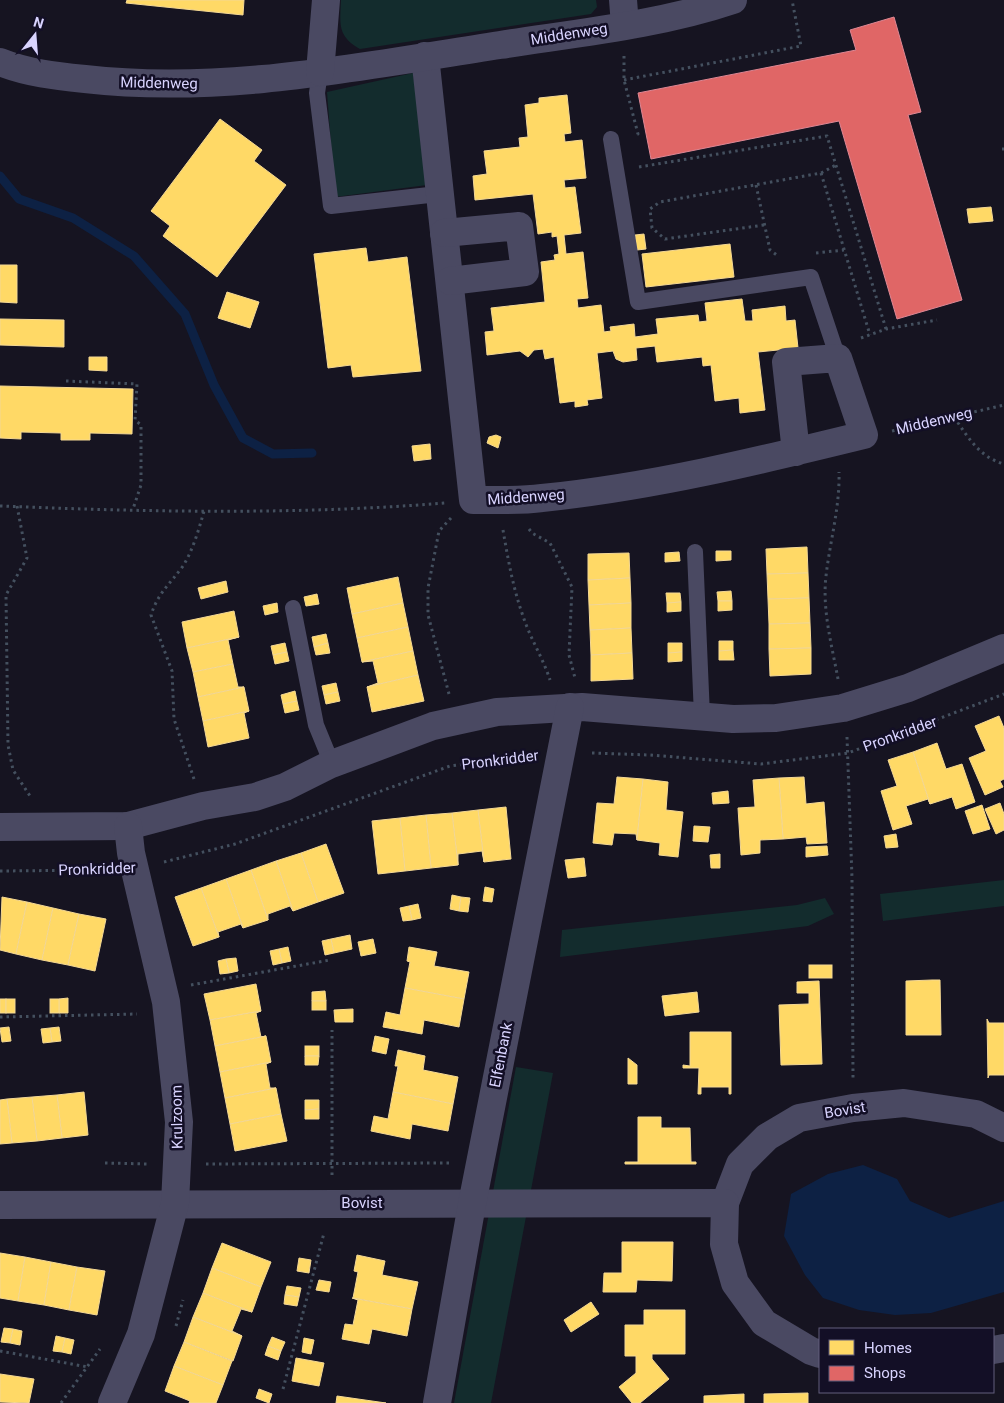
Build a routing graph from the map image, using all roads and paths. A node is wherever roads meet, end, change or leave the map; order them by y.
1 (326, 0) edge
2 (733, 0) edge
3 (792, 0) edge
4 (624, 13) edge
5 (425, 56) junction
6 (9, 66) edge
7 (320, 72) junction
8 (624, 80) junction
9 (611, 139) joint
10 (836, 165) junction
11 (616, 171) junction
12 (821, 173) junction
13 (756, 185) junction
14 (438, 194) junction
15 (764, 225) junction
16 (444, 233) junction
17 (844, 250) junction
18 (815, 253) dead end
19 (787, 255) dead end
20 (450, 281) junction
21 (937, 320) dead end
22 (886, 329) junction
23 (870, 335) junction
24 (836, 353) junction
25 (66, 381) dead end
26 (1004, 405) edge
27 (954, 417) junction
28 (864, 435) junction
29 (838, 442) junction
30 (796, 452) junction
31 (1004, 464) edge
32 (489, 500) junction
33 (0, 506) edge
34 (17, 506) junction
35 (133, 509) junction
36 (204, 511) junction
37 (695, 552) dead end
38 (293, 608) dead end
39 (1004, 648) edge
40 (1004, 694) edge
41 (572, 707) junction
42 (843, 708) junction
43 (702, 716) junction
44 (456, 721) junction
45 (561, 752) junction
46 (848, 753) junction
47 (332, 764) junction
48 (203, 806) junction
49 (128, 826) junction
50 (0, 827) edge
51 (35, 827) junction
52 (135, 869) junction
53 (0, 871) edge
54 (330, 960) dead end
55 (187, 986) dead end
56 (168, 1013) junction
57 (0, 1016) edge
58 (853, 1108) junction
59 (1004, 1128) edge
60 (105, 1163) dead end
61 (177, 1163) junction
62 (480, 1163) junction
63 (175, 1203) junction
64 (725, 1203) junction
65 (472, 1204) junction
66 (0, 1205) edge
67 (0, 1351) edge
68 (819, 1354) edge
69 (88, 1367) dead end
70 (112, 1403) edge
71 (437, 1403) edge

1 - 7 street
2 - 4 street, Middenweg
3 - 8 path
4 - 5 street, Middenweg
4 - 8 path
5 - 7 street, Middenweg
5 - 14 street, Middenweg
6 - 7 street, Middenweg
7 - 14 lane
8 - 9 path
9 - 11 lane
10 - 11 path
10 - 12 path
10 - 22 path
11 - 24 lane
12 - 13 path
12 - 17 path
13 - 15 path
13 - 15 path
14 - 16 street, Middenweg
15 - 19 path
16 - 20 street, Middenweg
16 - 20 street
17 - 18 path
17 - 23 path
20 - 32 street, Middenweg
21 - 22 path
22 - 23 path
23 - 24 path
24 - 28 street
24 - 30 street
25 - 35 path
26 - 27 path, Middenweg
27 - 28 path, Middenweg
27 - 31 path
28 - 29 street, Middenweg
29 - 30 street, Middenweg
29 - 42 path
30 - 32 street, Middenweg
32 - 36 path
32 - 41 path
32 - 41 path
32 - 44 path
33 - 34 path
34 - 35 path
34 - 51 path
35 - 36 path
36 - 48 path
37 - 43 lane
38 - 47 lane
39 - 42 street
40 - 46 path, Pronkridder
41 - 43 street
41 - 44 street
41 - 45 street, Elfenbank
42 - 43 street
42 - 46 path
44 - 47 street
45 - 46 path, Pronkridder
45 - 52 path, Pronkridder
45 - 62 street, Elfenbank
46 - 58 path
47 - 48 street
48 - 49 street
49 - 51 street
49 - 52 street, Krulzoom
50 - 51 street
52 - 53 path, Pronkridder
52 - 56 street, Krulzoom
54 - 55 path
56 - 57 path
56 - 61 street, Krulzoom
58 - 59 street, Bovist
58 - 64 street, Bovist
60 - 61 path
61 - 62 path
61 - 63 street, Krulzoom
62 - 65 street, Elfenbank
63 - 65 street, Bovist
63 - 66 street, Bovist
63 - 70 street, Krulzoom
64 - 65 street, Bovist
64 - 68 street, Bovist
65 - 71 street, Elfenbank
67 - 69 path

